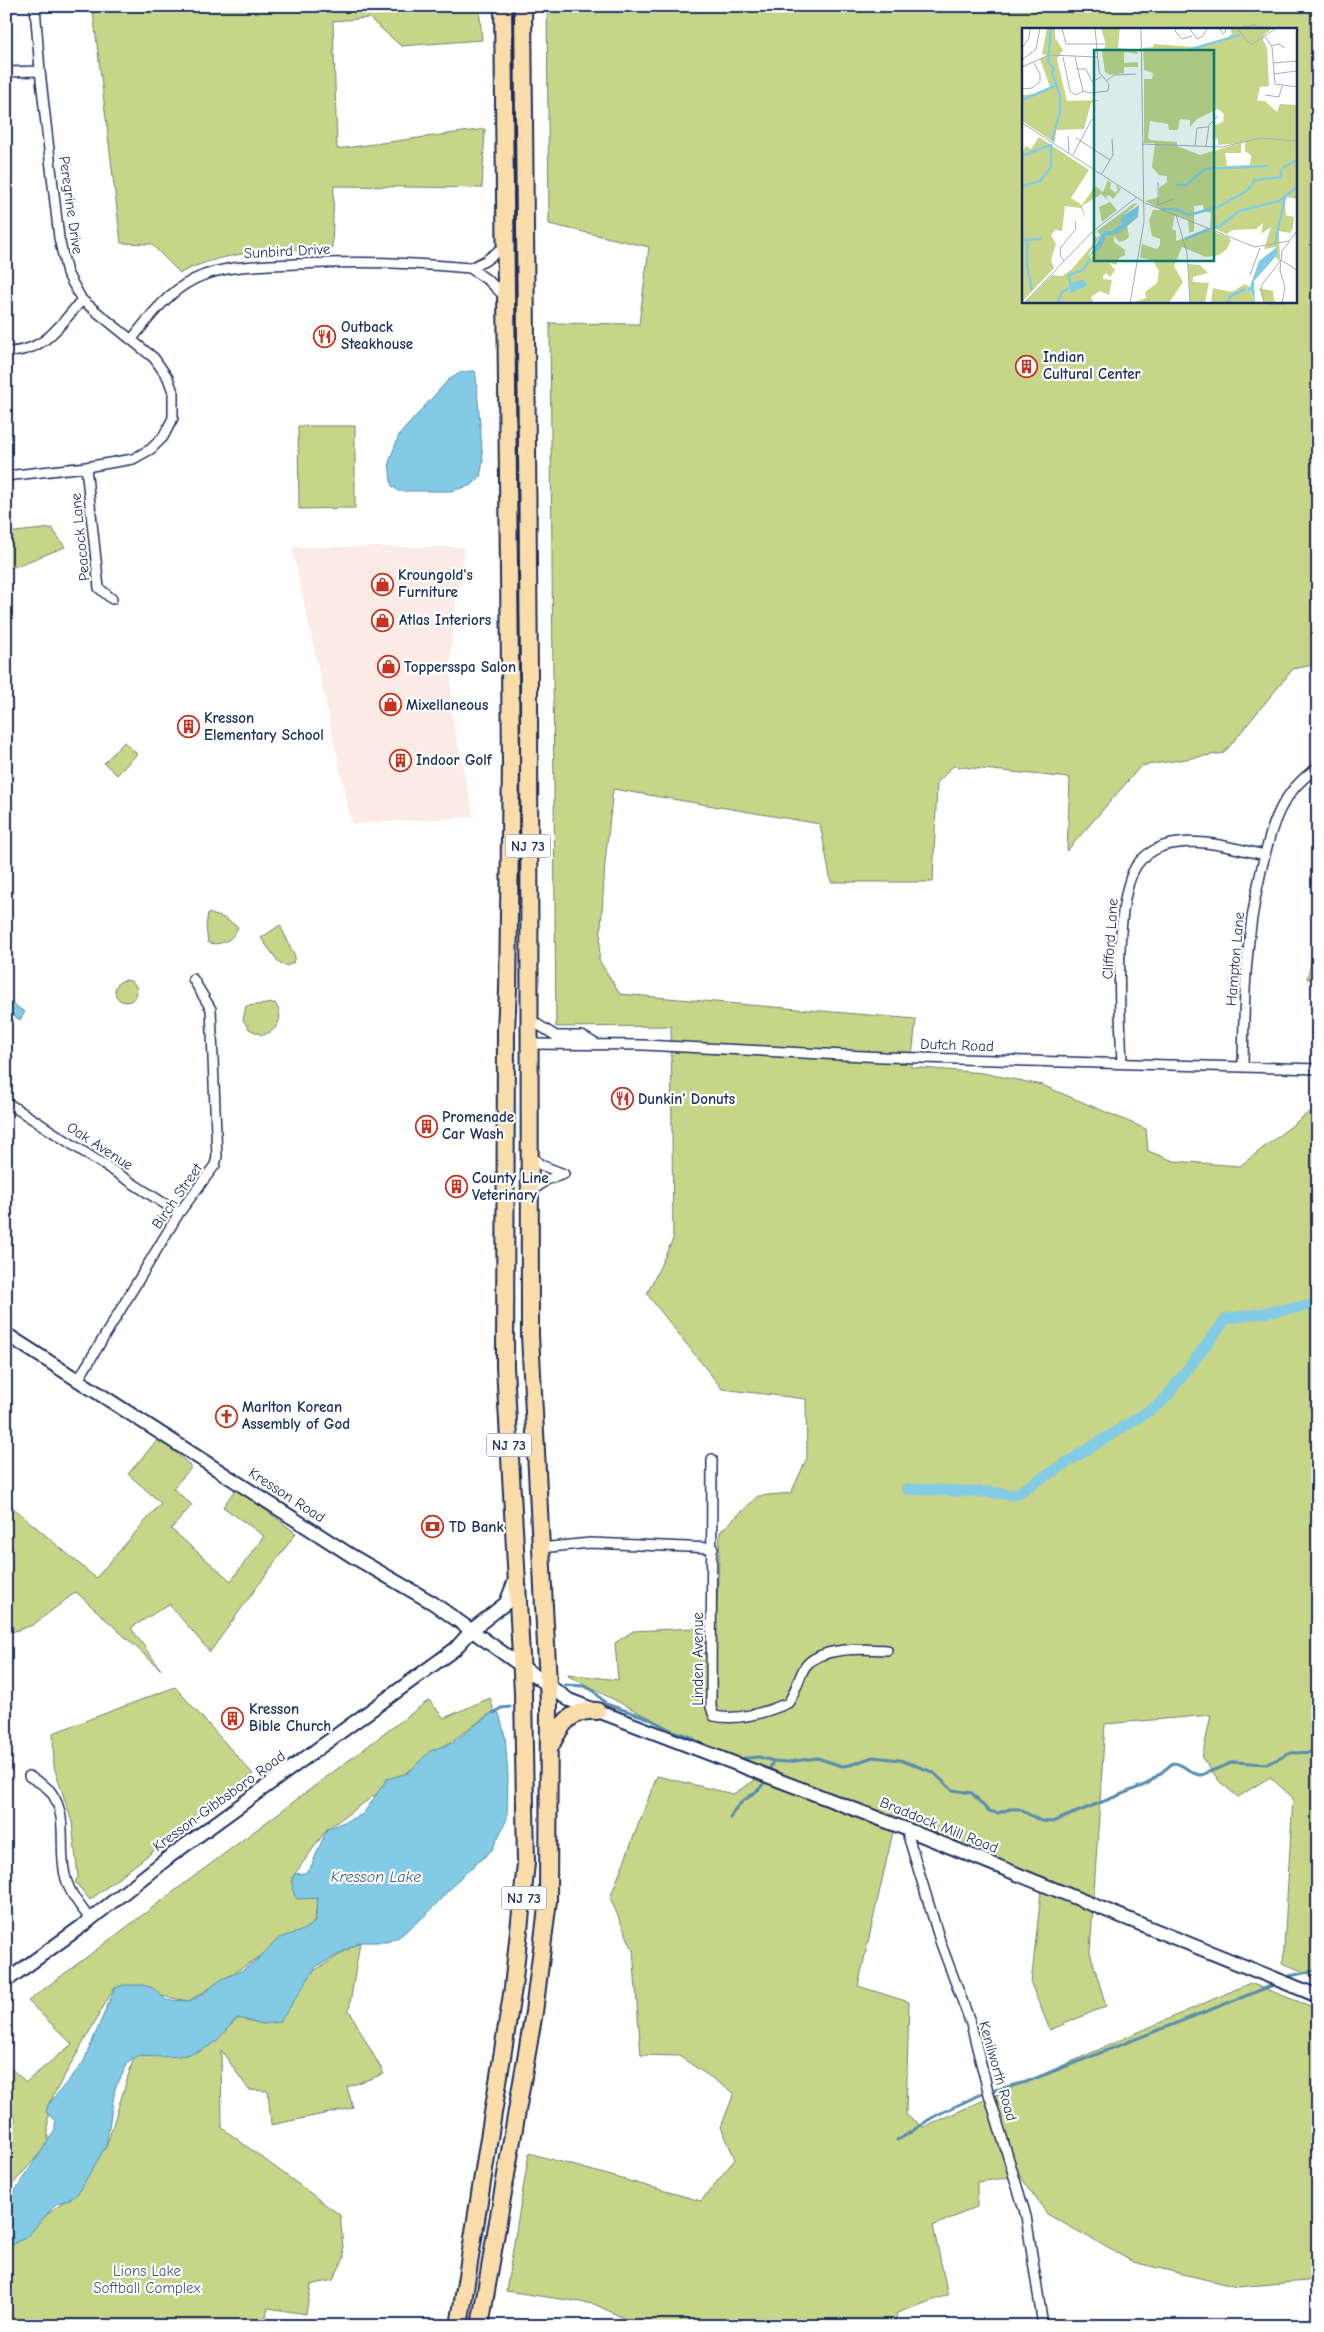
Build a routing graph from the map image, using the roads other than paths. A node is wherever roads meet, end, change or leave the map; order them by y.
1 (35, 6) edge
2 (504, 6) edge
3 (523, 6) edge
4 (40, 71) junction
5 (6, 72) edge
6 (505, 246) junction
7 (470, 268) junction
8 (505, 297) junction
9 (82, 300) junction
10 (132, 340) junction
11 (6, 352) edge
12 (86, 467) junction
13 (6, 476) edge
14 (112, 599) dead end
15 (1318, 767) edge
16 (1265, 855) junction
17 (193, 979) dead end
18 (508, 990) junction
19 (528, 1018) junction
20 (528, 1044) junction
21 (596, 1044) junction
22 (1122, 1063) junction
23 (1243, 1067) junction
24 (1318, 1069) edge
25 (6, 1102) edge
26 (529, 1154) junction
27 (529, 1194) junction
28 (179, 1213) junction
29 (6, 1334) edge
30 (78, 1380) junction
31 (712, 1459) dead end
32 (540, 1548) junction
33 (713, 1548) junction
34 (516, 1576) junction
35 (473, 1629) junction
36 (887, 1650) dead end
37 (520, 1664) junction
38 (549, 1685) junction
39 (597, 1711) junction
40 (548, 1752) junction
41 (29, 1776) dead end
42 (906, 1829) junction
43 (90, 1919) junction
44 (6, 1981) edge
45 (1318, 1996) edge
46 (459, 2326) edge
47 (480, 2326) edge
48 (1043, 2326) edge

1 - 4 street, Peregrine Drive
2 - 6 highway, NJ 73
3 - 19 highway, NJ 73
4 - 5 street
4 - 9 street, Peregrine Drive
6 - 7 street
6 - 8 highway, NJ 73
7 - 8 street, Sunbird Drive
7 - 10 street, Sunbird Drive
8 - 18 highway, NJ 73
9 - 10 street, Peregrine Drive
9 - 11 street
10 - 12 street, Peregrine Drive
12 - 13 street, Peregrine Drive
12 - 14 street, Peacock Lane
15 - 16 street, Hampton Lane
16 - 22 street, Clifford Lane
16 - 23 street, Hampton Lane
17 - 28 street, Birch Street
18 - 20 highway
18 - 34 highway, NJ 73
19 - 20 highway, NJ 73
19 - 21 street, Dutch Road
20 - 21 street, Dutch Road
20 - 26 highway, NJ 73
21 - 22 street, Dutch Road
22 - 23 street, Dutch Road
23 - 24 street, Dutch Road
25 - 28 street, Oak Avenue
26 - 27 highway, NJ 73
26 - 27 street
27 - 32 highway, NJ 73
28 - 30 street, Birch Street
29 - 30 street, Kresson Road
30 - 35 street, Kresson Road
31 - 33 street, Linden Avenue
32 - 33 street
32 - 38 highway, NJ 73
33 - 36 street, Linden Avenue
34 - 35 street, Kresson-Gibbsboro Road
34 - 37 highway, NJ 73
35 - 37 street, Kresson Road
35 - 43 street, Kresson-Gibbsboro Road
37 - 38 street, Kresson Road
37 - 46 highway, NJ 73
38 - 39 street, Braddock Mill Road
38 - 40 highway, NJ 73
39 - 40 highway
39 - 42 street, Braddock Mill Road
40 - 47 highway, NJ 73
41 - 43 street
42 - 45 street, Braddock Mill Road
42 - 48 street, Kenilworth Road
43 - 44 street, Kresson-Gibbsboro Road

